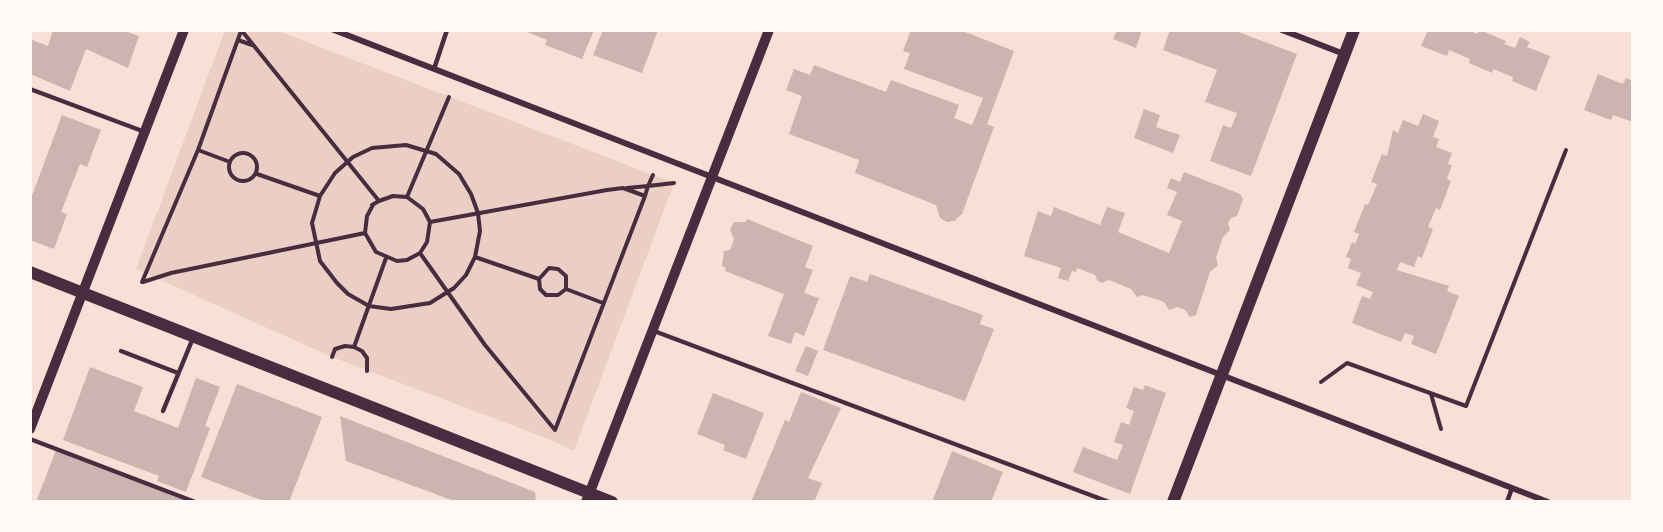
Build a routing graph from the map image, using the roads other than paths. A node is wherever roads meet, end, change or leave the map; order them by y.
1 (184, 30) edge
2 (334, 30) edge
3 (447, 30) edge
4 (769, 30) edge
5 (1282, 30) edge
6 (1354, 30) edge
7 (1345, 54) junction
8 (434, 69) junction
9 (30, 89) edge
10 (145, 132) junction
11 (712, 175) junction
12 (30, 272) edge
13 (84, 292) junction
14 (652, 330) junction
15 (194, 336) junction
16 (121, 351) dead end
17 (178, 373) junction
18 (1221, 377) junction
19 (163, 411) dead end
20 (30, 429) edge
21 (30, 439) edge
22 (1512, 488) junction
23 (587, 497) edge
24 (195, 502) edge
25 (612, 502) edge
26 (1109, 502) edge
27 (1173, 502) edge
28 (1507, 502) edge
29 (1548, 502) edge

1 - 10 street
2 - 8 street
3 - 8 lane
4 - 11 street
5 - 7 street
6 - 7 main road
7 - 18 main road
8 - 11 street
9 - 10 lane
10 - 13 street
11 - 14 street
11 - 18 street
12 - 13 main road
13 - 15 main road
13 - 20 street
14 - 23 street
14 - 26 lane
15 - 17 lane
15 - 23 main road
16 - 17 lane
17 - 19 lane
18 - 22 street
18 - 27 main road
21 - 24 lane
22 - 28 lane
22 - 29 street
23 - 25 main road

